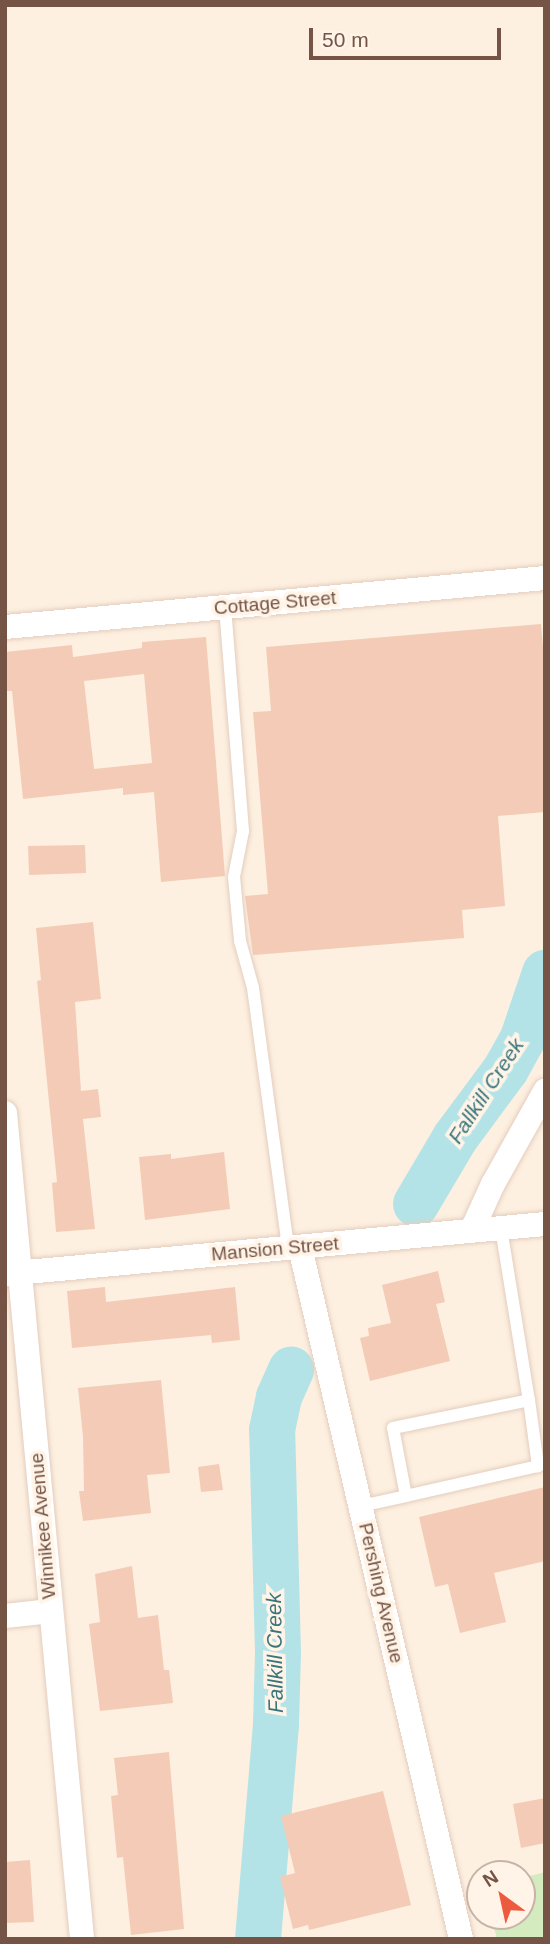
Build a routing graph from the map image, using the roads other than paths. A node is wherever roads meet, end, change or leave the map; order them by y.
1 (545, 578) edge
2 (225, 607) junction
3 (5, 627) edge
4 (545, 1091) edge
5 (5, 1112) edge
6 (545, 1224) edge
7 (501, 1228) junction
8 (472, 1230) junction
9 (294, 1247) junction
10 (12, 1274) edge
11 (529, 1400) junction
12 (407, 1496) junction
13 (361, 1506) junction
14 (51, 1611) junction
15 (5, 1616) edge
16 (82, 1939) edge
17 (461, 1939) edge

1 - 2 street, Cottage Street
2 - 3 street, Cottage Street
2 - 9 lane
4 - 8 street
5 - 10 street, Winnikee Avenue
6 - 7 street, Mansion Street
7 - 8 street, Mansion Street
7 - 11 lane
8 - 9 street, Mansion Street
9 - 10 street, Mansion Street
9 - 13 street, Pershing Avenue
10 - 14 street, Winnikee Avenue
11 - 12 lane
11 - 12 lane
12 - 13 lane
13 - 17 street, Pershing Avenue
14 - 15 street
14 - 16 street, Winnikee Avenue

